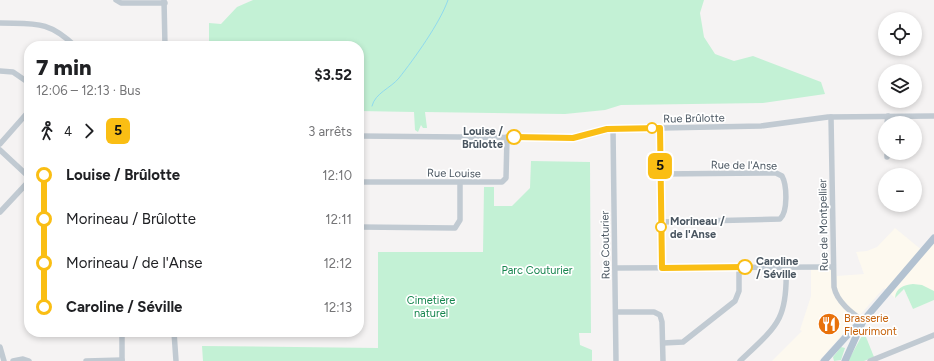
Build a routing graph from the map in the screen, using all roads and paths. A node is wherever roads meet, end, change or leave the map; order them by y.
1 (116, 0) edge
2 (164, 2) edge
3 (0, 23) edge
4 (69, 41) edge
5 (165, 41) edge
6 (0, 70) edge
7 (24, 80) edge
8 (878, 116) edge
9 (922, 116) edge
10 (934, 116) edge
11 (24, 117) edge
12 (831, 117) junction
13 (660, 128) junction
14 (613, 129) junction
15 (364, 136) edge
16 (507, 137) junction
17 (0, 144) edge
18 (0, 150) edge
19 (24, 172) edge
20 (660, 174) junction
21 (364, 182) edge
22 (460, 183) junction
23 (24, 186) edge
24 (0, 212) edge
25 (661, 222) junction
26 (364, 227) edge
27 (934, 238) edge
28 (786, 266) junction
29 (739, 267) junction
30 (833, 267) junction
31 (615, 268) junction
32 (662, 268) junction
33 (616, 312) junction
34 (863, 321) junction
35 (934, 335) edge
36 (122, 337) edge
37 (174, 337) edge
38 (663, 343) junction
39 (0, 347) edge
40 (833, 350) junction
41 (4, 361) edge
42 (14, 361) edge
43 (29, 361) edge
44 (86, 361) edge
45 (122, 361) edge
46 (176, 361) edge
47 (616, 361) edge
48 (663, 361) edge
49 (740, 361) edge
50 (824, 361) edge
51 (832, 361) edge
52 (845, 361) edge
53 (870, 361) edge

1 - 2 street
2 - 5 street
3 - 4 street
6 - 7 street
8 - 12 street, Rue Brûlotte
9 - 10 street, Rue Brûlotte
11 - 17 street
12 - 13 street, Rue Brûlotte
12 - 30 street, Rue de Montpellier
13 - 14 street, Rue Brûlotte
13 - 20 street
14 - 16 street, Rue Brûlotte
14 - 31 street, Rue Couturier
15 - 16 street, Rue Brûlotte
16 - 22 street, Rue Louise
18 - 19 street
20 - 25 street
20 - 25 street, Rue de l'Anse
21 - 22 street, Rue Louise
22 - 26 street
23 - 24 street
25 - 32 street
27 - 34 main road
28 - 29 street
28 - 30 street
28 - 49 street
29 - 32 street
29 - 38 street
30 - 34 street, Rue de Montpellier
31 - 32 street
31 - 33 street, Rue Couturier
33 - 38 street
33 - 47 street, Rue Couturier
34 - 40 main road
34 - 52 main road
35 - 53 street
36 - 45 street
37 - 46 street
38 - 48 street
39 - 41 street
40 - 50 main road
40 - 51 main road
42 - 43 street
44 - 45 street

